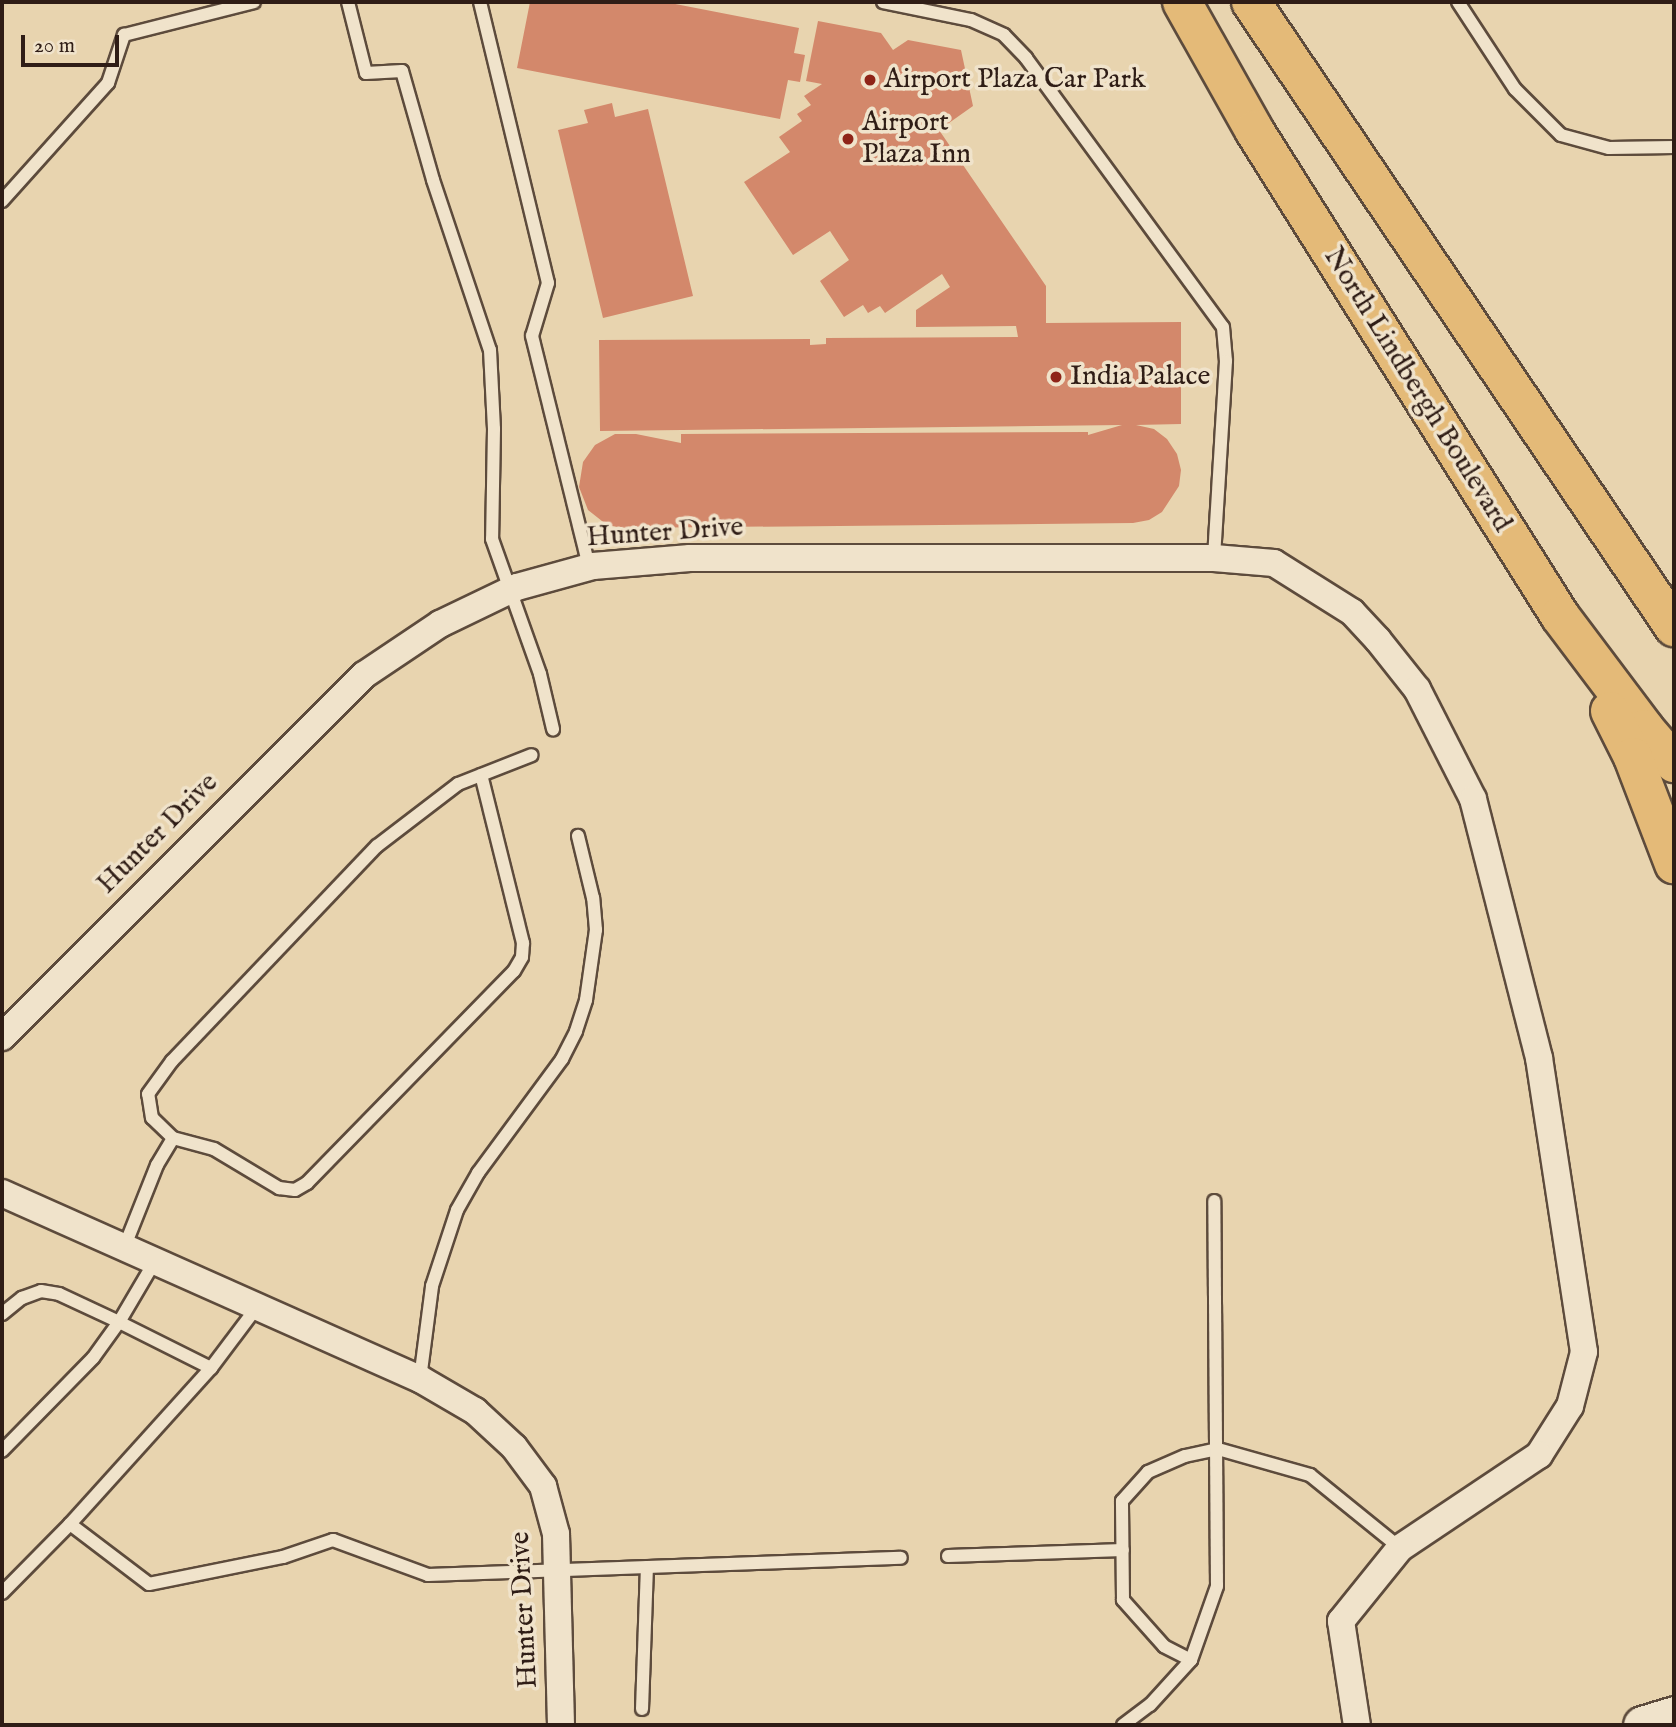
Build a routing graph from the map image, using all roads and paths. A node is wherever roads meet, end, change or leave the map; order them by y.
1 (254, 2) edge
2 (348, 2) edge
3 (480, 2) edge
4 (883, 2) edge
5 (1182, 2) edge
6 (1251, 2) edge
7 (1458, 2) edge
8 (1674, 148) edge
9 (2, 201) edge
10 (1214, 558) junction
11 (589, 567) junction
12 (510, 590) junction
13 (1560, 616) junction
14 (1674, 626) edge
15 (552, 729) dead end
16 (532, 755) dead end
17 (1674, 763) edge
18 (481, 775) junction
19 (578, 836) dead end
20 (1674, 864) edge
21 (2, 1037) edge
22 (173, 1138) junction
23 (2, 1193) edge
24 (1214, 1201) dead end
25 (124, 1248) junction
26 (155, 1261) junction
27 (257, 1307) junction
28 (2, 1314) edge
29 (119, 1322) junction
30 (211, 1368) junction
31 (420, 1379) junction
32 (1218, 1449) junction
33 (2, 1451) edge
34 (70, 1524) junction
35 (1399, 1548) junction
36 (1123, 1550) junction
37 (948, 1556) dead end
38 (901, 1558) dead end
39 (647, 1567) junction
40 (558, 1571) junction
41 (2, 1592) edge
42 (1191, 1660) junction
43 (642, 1709) dead end
44 (1674, 1715) edge
45 (561, 1725) edge
46 (1123, 1725) edge
47 (1357, 1725) edge
48 (1642, 1725) edge

1 - 9 lane
2 - 12 lane
3 - 11 lane
4 - 10 lane
5 - 13 highway, North Lindbergh Boulevard
6 - 14 highway
7 - 8 lane
10 - 11 street, Hunter Drive
10 - 35 street, Hunter Drive
11 - 12 street, Hunter Drive
12 - 15 lane
12 - 21 street, Hunter Drive
13 - 17 highway, North Lindbergh Boulevard
13 - 20 highway
16 - 18 lane
18 - 22 lane
18 - 22 lane
19 - 31 lane
22 - 25 lane
23 - 25 street, Hunter Drive
24 - 32 lane
25 - 26 street, Hunter Drive
26 - 27 street, Hunter Drive
26 - 29 lane
27 - 30 lane
27 - 31 street, Hunter Drive
28 - 29 lane
29 - 30 lane
29 - 33 lane
30 - 34 lane
31 - 40 street, Hunter Drive
32 - 35 lane
32 - 36 lane
32 - 42 lane
34 - 40 lane
34 - 41 lane
35 - 47 street, Hunter Drive
36 - 37 lane
36 - 42 lane
38 - 39 lane
39 - 40 lane
39 - 43 lane
40 - 45 street, Hunter Drive
42 - 46 lane
44 - 48 main road

